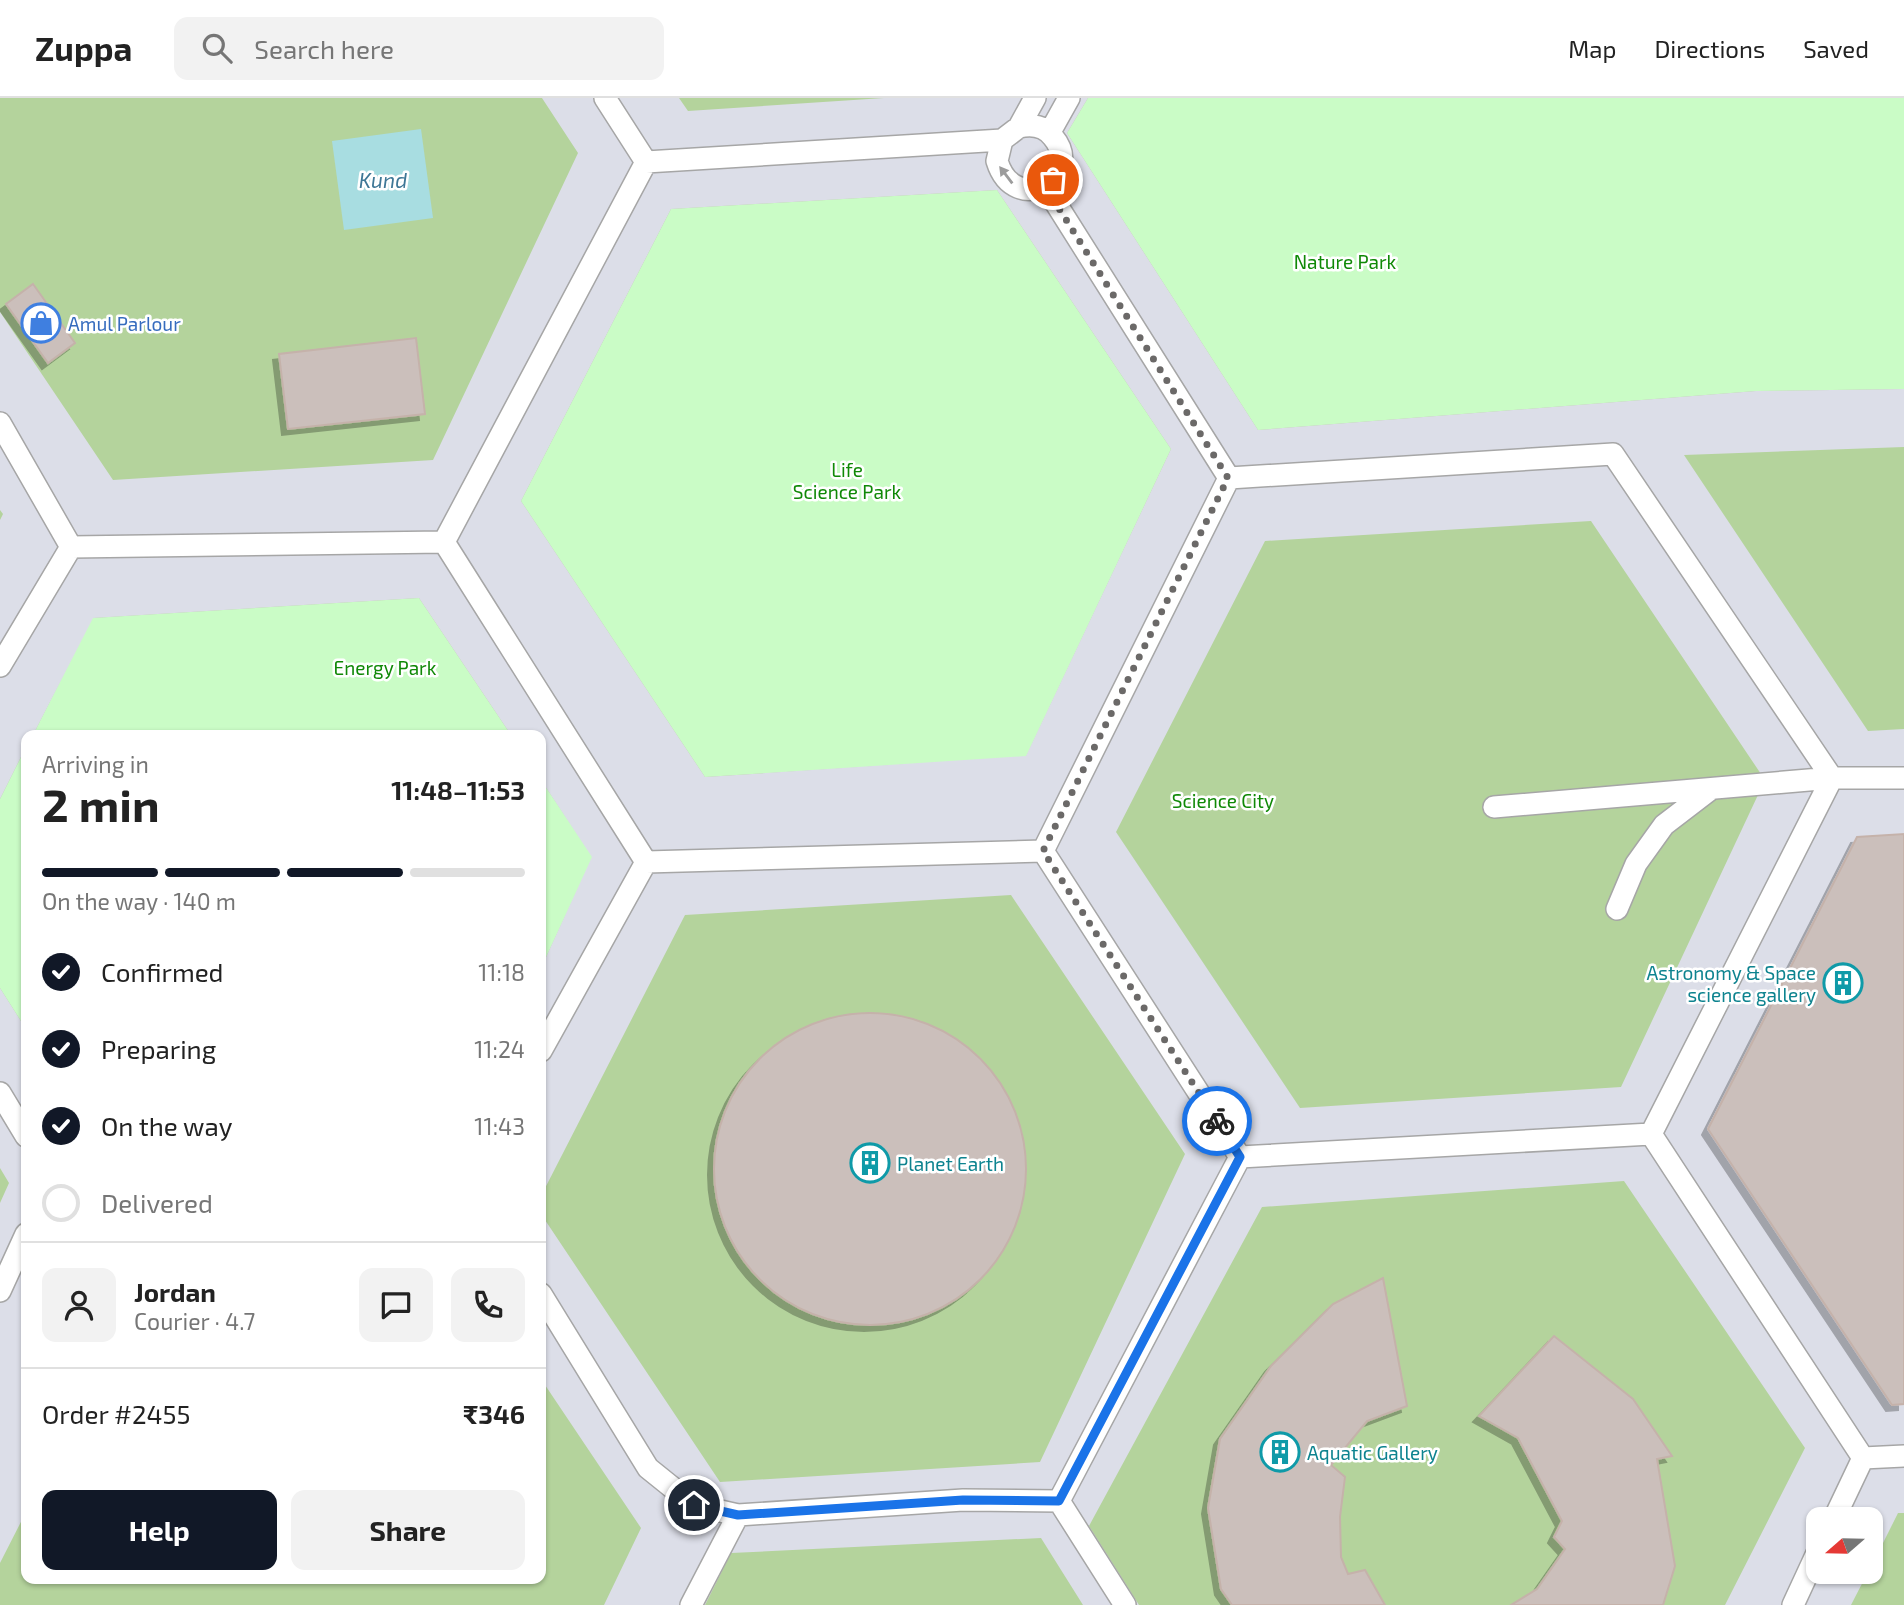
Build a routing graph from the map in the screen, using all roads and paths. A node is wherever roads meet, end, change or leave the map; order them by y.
1 (605, 98) edge
2 (1035, 98) edge
3 (1069, 98) edge
4 (1019, 127) junction
5 (1050, 132) junction
6 (1002, 140) junction
7 (646, 162) junction
8 (1045, 186) junction
9 (0, 423) edge
10 (1228, 478) junction
11 (444, 542) junction
12 (71, 547) junction
13 (0, 666) edge
14 (1832, 778) junction
15 (1904, 778) edge
16 (1712, 789) junction
17 (1494, 807) dead end
18 (1043, 851) junction
19 (646, 862) junction
20 (1617, 909) dead end
21 (546, 1042) edge
22 (0, 1093) edge
23 (21, 1128) edge
24 (1651, 1134) junction
25 (1240, 1157) junction
26 (21, 1245) edge
27 (0, 1291) edge
28 (546, 1302) edge
29 (1904, 1456) edge
30 (1863, 1458) junction
31 (1059, 1501) junction
32 (1840, 1507) edge
33 (738, 1515) junction
34 (1806, 1577) edge
35 (691, 1605) edge
36 (1125, 1605) edge
37 (1793, 1605) edge

1 - 7 lane
2 - 4 lane
3 - 5 lane
4 - 5 lane
4 - 6 lane
5 - 8 lane
6 - 7 lane
8 -> 6 lane
7 - 11 lane
8 - 10 lane
9 - 12 lane
10 - 14 lane
10 - 18 lane
11 - 12 lane
11 - 19 lane
12 - 13 lane
14 - 15 lane
14 - 16 lane
14 - 24 lane
16 - 17 lane
16 - 20 lane
18 - 19 lane
18 - 25 lane
19 - 21 lane
22 - 23 lane
24 - 25 lane
24 - 30 lane
25 - 31 lane
26 - 27 lane
28 - 33 lane
29 - 30 lane
30 - 32 lane
31 - 33 lane
31 - 36 lane
33 - 35 lane
34 - 37 lane

